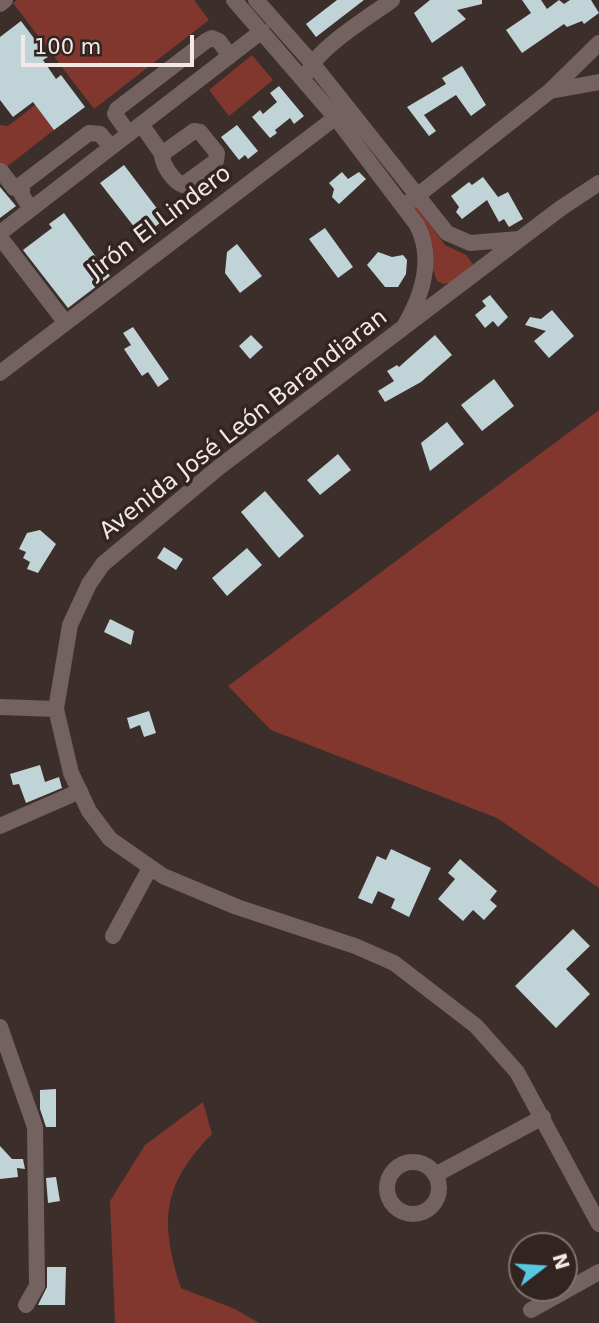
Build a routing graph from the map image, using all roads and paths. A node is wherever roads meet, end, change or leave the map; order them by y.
1 (5, 0) edge
2 (219, 0) edge
3 (256, 0) edge
4 (392, 0) edge
5 (0, 3) edge
6 (236, 3) edge
7 (262, 31) junction
8 (599, 43) edge
9 (287, 47) junction
10 (230, 56) junction
11 (312, 63) junction
12 (599, 82) edge
13 (308, 84) junction
14 (550, 91) junction
15 (342, 113) junction
16 (135, 129) junction
17 (111, 147) junction
18 (162, 154) dead end
19 (1, 171) edge
20 (599, 183) edge
21 (20, 190) junction
22 (410, 201) junction
23 (32, 209) junction
24 (0, 235) edge
25 (524, 238) junction
26 (470, 243) junction
27 (426, 265) junction
28 (474, 275) junction
29 (450, 294) junction
30 (65, 322) junction
31 (401, 331) junction
32 (0, 373) edge
33 (0, 707) edge
34 (56, 709) junction
35 (80, 791) junction
36 (0, 826) edge
37 (150, 868) junction
38 (114, 936) dead end
39 (0, 1027) edge
40 (543, 1117) junction
41 (435, 1175) dead end
42 (599, 1224) edge
43 (599, 1272) edge
44 (26, 1305) dead end
45 (531, 1310) dead end

1 - 5 street
2 - 6 street
3 - 9 street
4 - 11 street
6 - 7 street
7 - 9 street
7 - 10 street
8 - 14 street
9 - 11 street
9 - 13 street
10 - 16 street
10 - 16 street
11 - 13 street
11 - 15 street
12 - 14 street
13 - 15 street
14 - 22 street
15 - 22 street
15 - 30 street, Jirón El Lindero
16 - 17 street
16 - 18 street
17 - 21 street
17 - 23 street
19 - 21 street
20 - 25 street, Avenida José León Barandiaran
21 - 23 street
22 - 26 street
22 - 27 street
23 - 24 street
24 - 30 street
25 - 26 street
25 - 28 street, Avenida José León Barandiaran
26 - 28 street
27 - 29 street
27 - 31 street
28 - 29 street, Avenida José León Barandiaran
29 - 31 street, Avenida José León Barandiaran
30 - 32 street, Jirón El Lindero
31 - 34 street, Avenida José León Barandiaran
33 - 34 street
34 - 35 street, Avenida José León Barandiaran
35 - 36 street
35 - 37 street, Avenida José León Barandiaran
37 - 38 street
37 - 40 street, Avenida José León Barandiaran
39 - 44 street
40 - 41 street
40 - 42 street, Avenida José León Barandiaran
43 - 45 street

